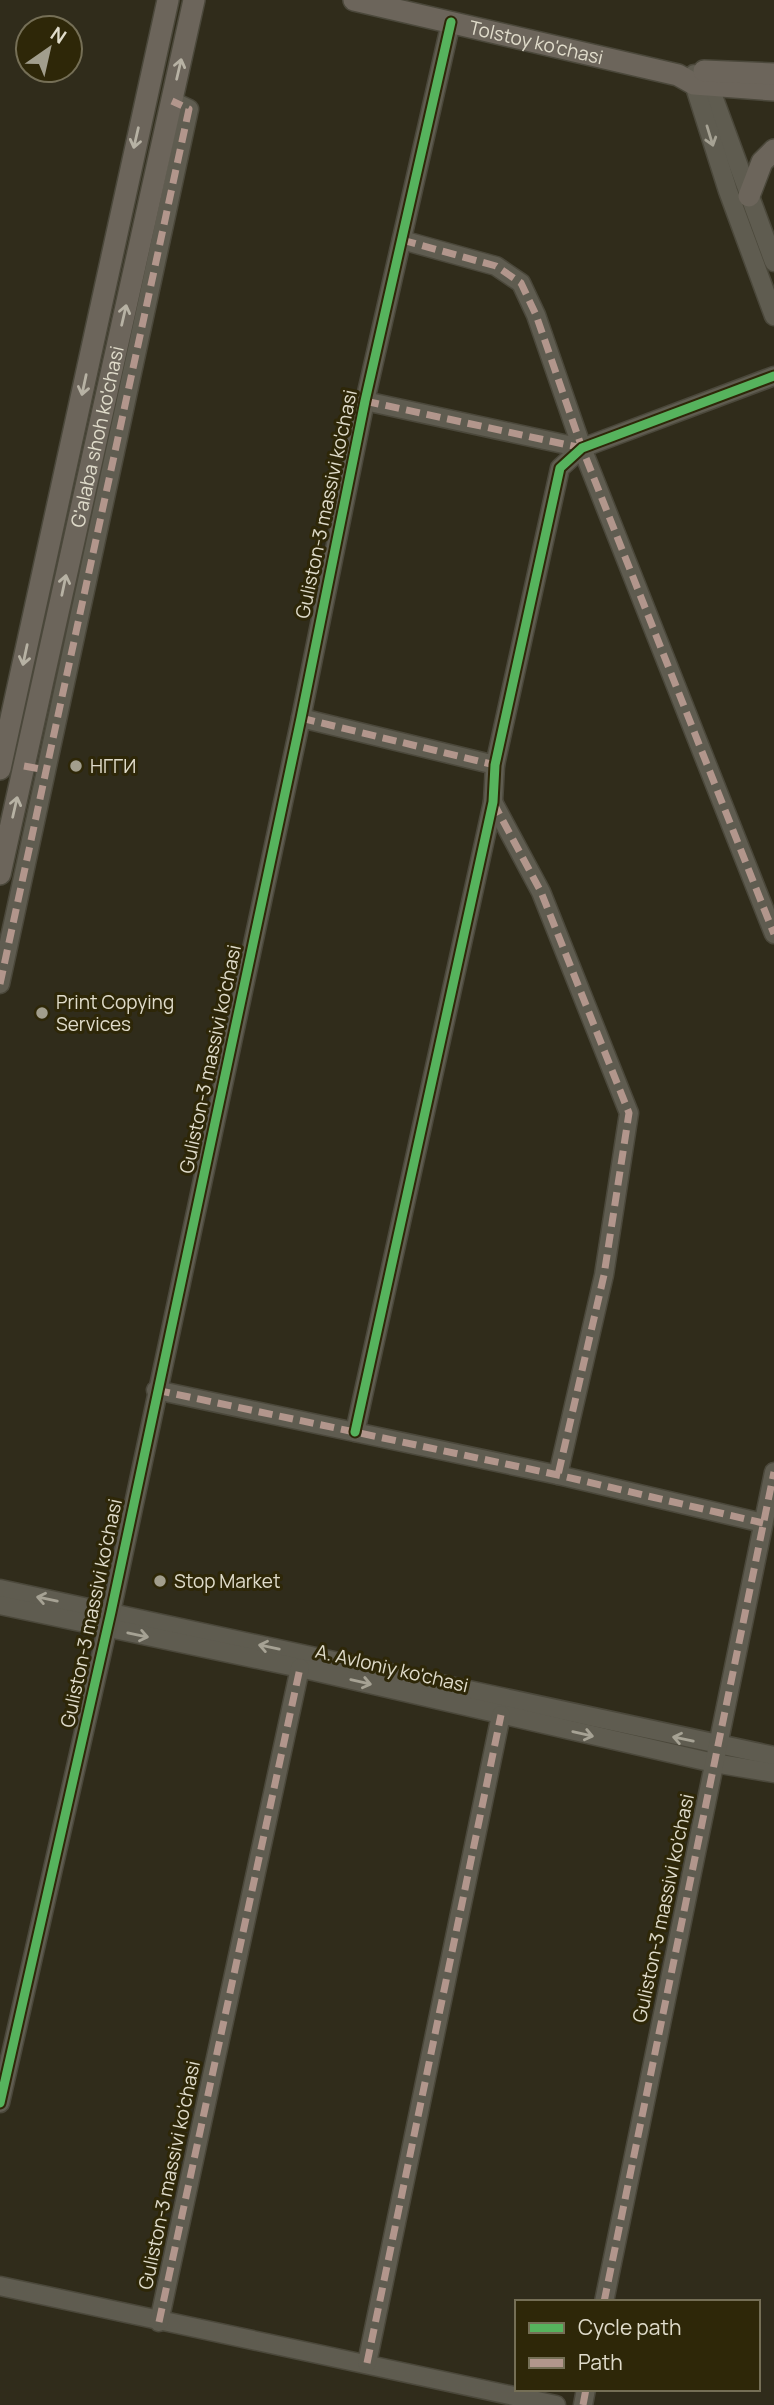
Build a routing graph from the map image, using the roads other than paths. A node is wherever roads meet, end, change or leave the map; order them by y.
1 (167, 0) edge
2 (194, 0) edge
3 (354, 0) edge
4 (450, 22) junction
5 (774, 74) edge
6 (697, 77) junction
7 (774, 90) edge
8 (172, 101) junction
9 (774, 150) edge
10 (749, 196) junction
11 (402, 240) junction
12 (774, 261) edge
13 (774, 316) edge
14 (774, 376) edge
15 (365, 401) junction
16 (582, 448) junction
17 (301, 718) junction
18 (495, 765) junction
19 (24, 766) junction
20 (0, 769) edge
21 (46, 769) junction
22 (493, 802) junction
23 (0, 874) edge
24 (774, 934) edge
25 (0, 984) edge
26 (156, 1390) junction
27 (355, 1432) junction
28 (774, 1472) edge
29 (558, 1475) junction
30 (762, 1523) junction
31 (0, 1589) edge
32 (0, 1605) edge
33 (109, 1620) junction
34 (300, 1668) junction
35 (501, 1715) junction
36 (716, 1755) junction
37 (774, 1756) edge
38 (774, 1773) edge
39 (0, 2103) edge
40 (0, 2287) edge
41 (604, 2300) edge
42 (159, 2322) junction
43 (366, 2363) junction
44 (556, 2405) edge

1 -> 20 main road, G'alaba shoh ko'chasi
8 -> 2 main road, G'alaba shoh ko'chasi
3 - 4 main road, Tolstoy ko'chasi
4 - 6 main road, Tolstoy ko'chasi
4 - 11 street, Guliston-3 massivi ko'chasi
5 - 6 main road, Tolstoy ko'chasi
6 - 7 main road, Tolstoy ko'chasi
6 - 10 street
6 -> 13 street
19 -> 8 main road, G'alaba shoh ko'chasi
8 - 21 street
9 - 10 main road
10 - 12 street
11 - 15 street, Guliston-3 massivi ko'chasi
11 - 16 street
14 - 16 street
15 - 16 street, Guliston-3 massivi ko'chasi
15 - 17 street, Guliston-3 massivi ko'chasi
16 - 18 street
16 - 24 street
17 - 18 street
17 - 26 street, Guliston-3 massivi ko'chasi
18 - 22 street
19 - 21 street
23 -> 19 main road, G'alaba shoh ko'chasi
21 - 25 street
22 - 27 street
22 - 29 street
26 - 27 street
26 - 33 street, Guliston-3 massivi ko'chasi
27 - 29 street
28 - 30 street, Guliston-3 massivi ko'chasi
29 - 30 street
30 - 36 street, Guliston-3 massivi ko'chasi
33 -> 31 street, A. Avloniy ko'chasi
32 - 33 street, A. Avloniy ko'chasi
33 -> 34 street, A. Avloniy ko'chasi
36 -> 33 street, A. Avloniy ko'chasi
33 - 39 street, Guliston-3 massivi ko'chasi
34 -> 35 street, A. Avloniy ko'chasi
34 - 42 street, Guliston-3 massivi ko'chasi
35 -> 36 street, A. Avloniy ko'chasi
35 - 43 street
36 - 37 street, A. Avloniy ko'chasi
36 - 38 street, A. Avloniy ko'chasi
36 - 41 street, Guliston-3 massivi ko'chasi
40 - 42 street, Guliston-3 massivi ko'chasi
42 - 43 street, Guliston-3 massivi ko'chasi
43 - 44 street, Guliston-3 massivi ko'chasi

